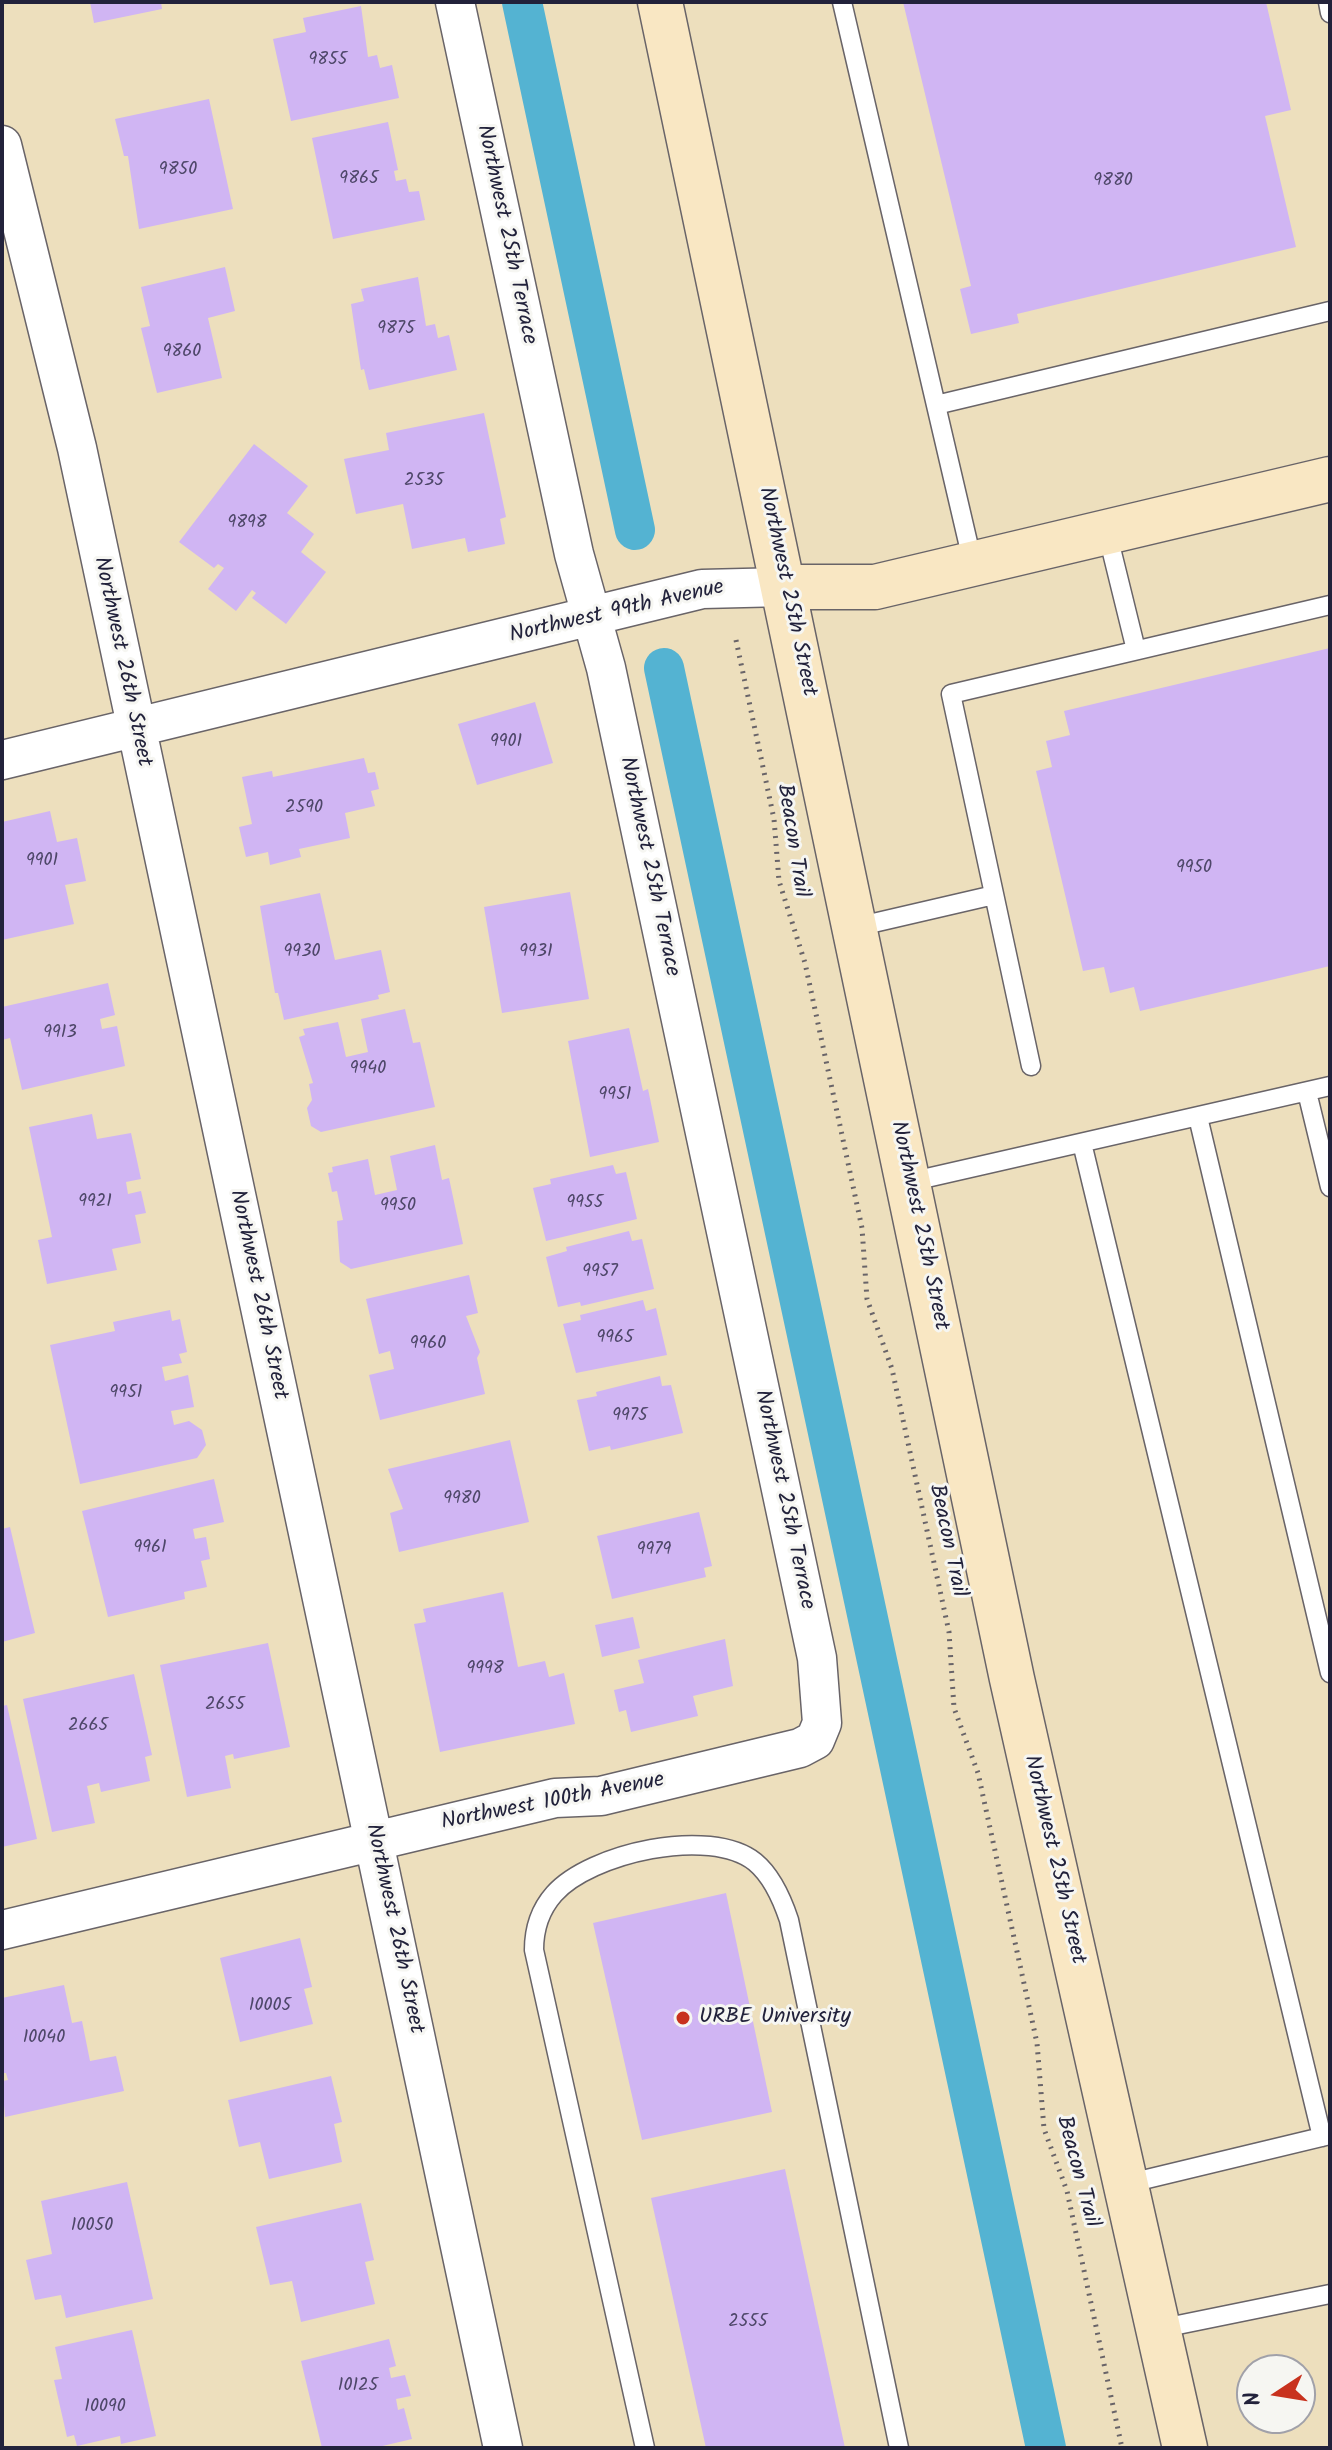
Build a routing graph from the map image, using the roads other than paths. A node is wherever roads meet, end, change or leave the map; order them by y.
1 (455, 2) edge
2 (660, 2) edge
3 (842, 2) edge
4 (1328, 2) edge
5 (1330, 13) edge
6 (2, 145) edge
7 (1330, 311) edge
8 (936, 405) junction
9 (1330, 479) edge
10 (1107, 532) junction
11 (973, 564) junction
12 (785, 587) junction
13 (1330, 605) edge
14 (592, 618) junction
15 (1136, 650) junction
16 (134, 728) junction
17 (2, 760) edge
18 (994, 895) junction
19 (856, 927) junction
20 (1031, 1066) dead end
21 (1330, 1086) edge
22 (1307, 1092) junction
23 (1198, 1117) junction
24 (1082, 1143) junction
25 (909, 1182) junction
26 (1330, 1187) edge
27 (1330, 1673) edge
28 (819, 1734) joint
29 (374, 1841) junction
30 (2, 1930) edge
31 (1326, 2136) edge
32 (1126, 2184) junction
33 (1330, 2294) edge
34 (1158, 2329) junction
35 (503, 2448) edge
36 (645, 2448) edge
37 (899, 2448) edge
38 (1185, 2448) edge

1 - 14 street, Northwest 25th Terrace
2 - 12 main road, Northwest 25th Street
3 - 8 lane
4 - 5 lane
6 - 16 street, Northwest 26th Street
7 - 8 lane
8 - 11 lane
9 - 10 main road, Northwest 99th Avenue
10 - 11 main road, Northwest 99th Avenue
10 - 15 lane
11 - 12 main road, Northwest 99th Avenue
12 - 14 street, Northwest 99th Avenue
12 - 19 main road, Northwest 25th Street
13 - 15 lane
14 - 16 street, Northwest 99th Avenue
14 - 28 street, Northwest 25th Terrace
15 - 18 lane
16 - 17 street, Northwest 99th Avenue
16 - 29 street, Northwest 26th Street
18 - 19 lane
18 - 20 lane
19 - 25 main road, Northwest 25th Street
21 - 22 lane
22 - 23 lane
22 - 26 lane
23 - 24 lane
23 - 27 lane
24 - 25 lane
24 - 31 lane
25 - 32 main road, Northwest 25th Street
28 - 29 street, Northwest 100th Avenue
29 - 30 street, Northwest 100th Avenue
29 - 35 street, Northwest 26th Street
31 - 32 lane
32 - 34 main road, Northwest 25th Street
33 - 34 lane
34 - 38 main road, Northwest 25th Street
36 - 37 lane

